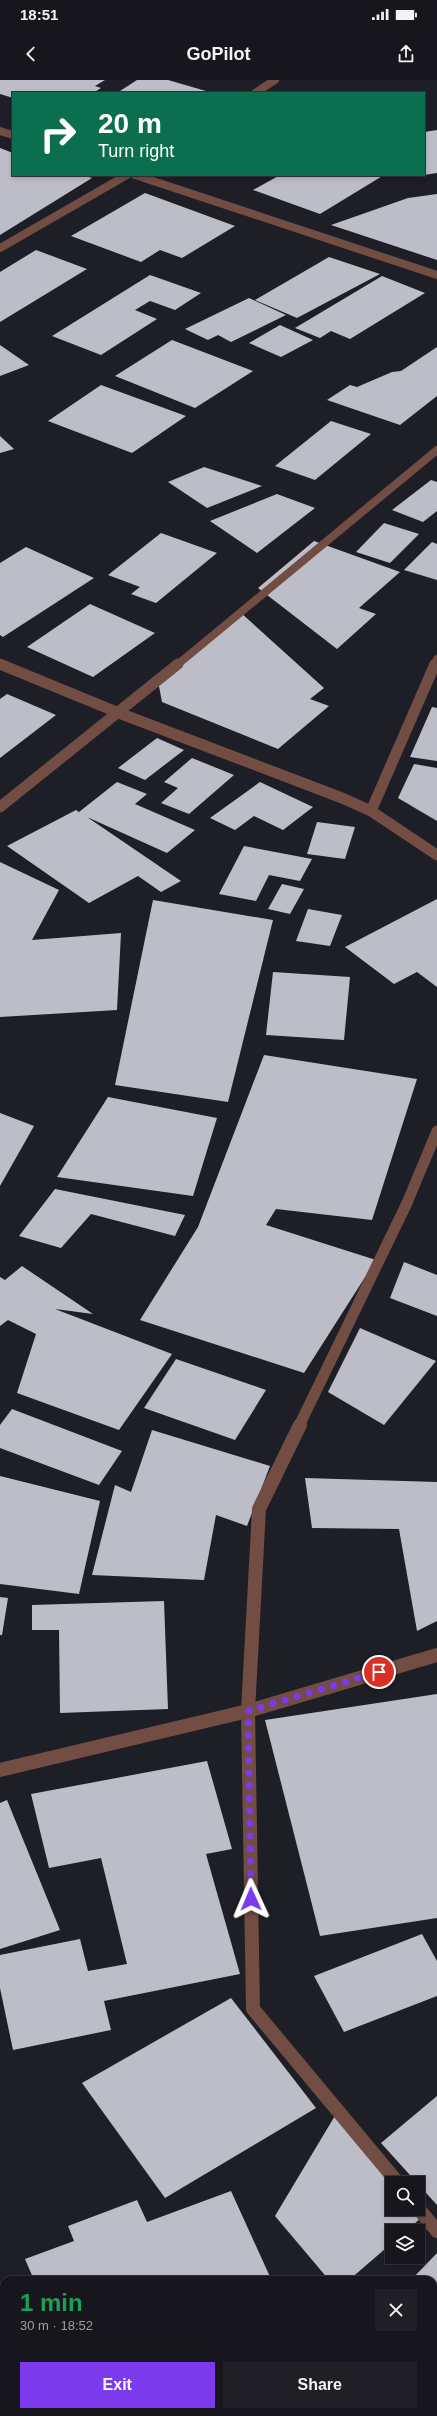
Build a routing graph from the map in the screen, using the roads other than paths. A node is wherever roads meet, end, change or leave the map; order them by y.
1 (275, 80) edge
2 (257, 92) edge
3 (0, 131) edge
4 (12, 135) edge
5 (125, 176) edge
6 (138, 176) edge
7 (0, 248) edge
8 (437, 275) edge
9 (437, 450) edge
10 (437, 659) edge
11 (0, 664) edge
12 (119, 713) junction
13 (0, 792) edge
14 (12, 798) junction
15 (0, 807) edge
16 (371, 811) junction
17 (437, 855) edge
18 (437, 1131) edge
19 (437, 1655) edge
20 (248, 1711) junction
21 (0, 1770) edge
22 (392, 2176) edge
23 (425, 2216) edge
24 (437, 2231) edge

1 - 2 street
3 - 4 street
5 - 7 street
6 - 8 street
9 - 12 street
10 - 16 street
11 - 12 street
12 - 14 street
12 - 16 street
13 - 14 street
14 - 15 street
16 - 17 street
18 - 20 street
19 - 20 street
20 - 21 street
20 - 22 street
23 - 24 street

